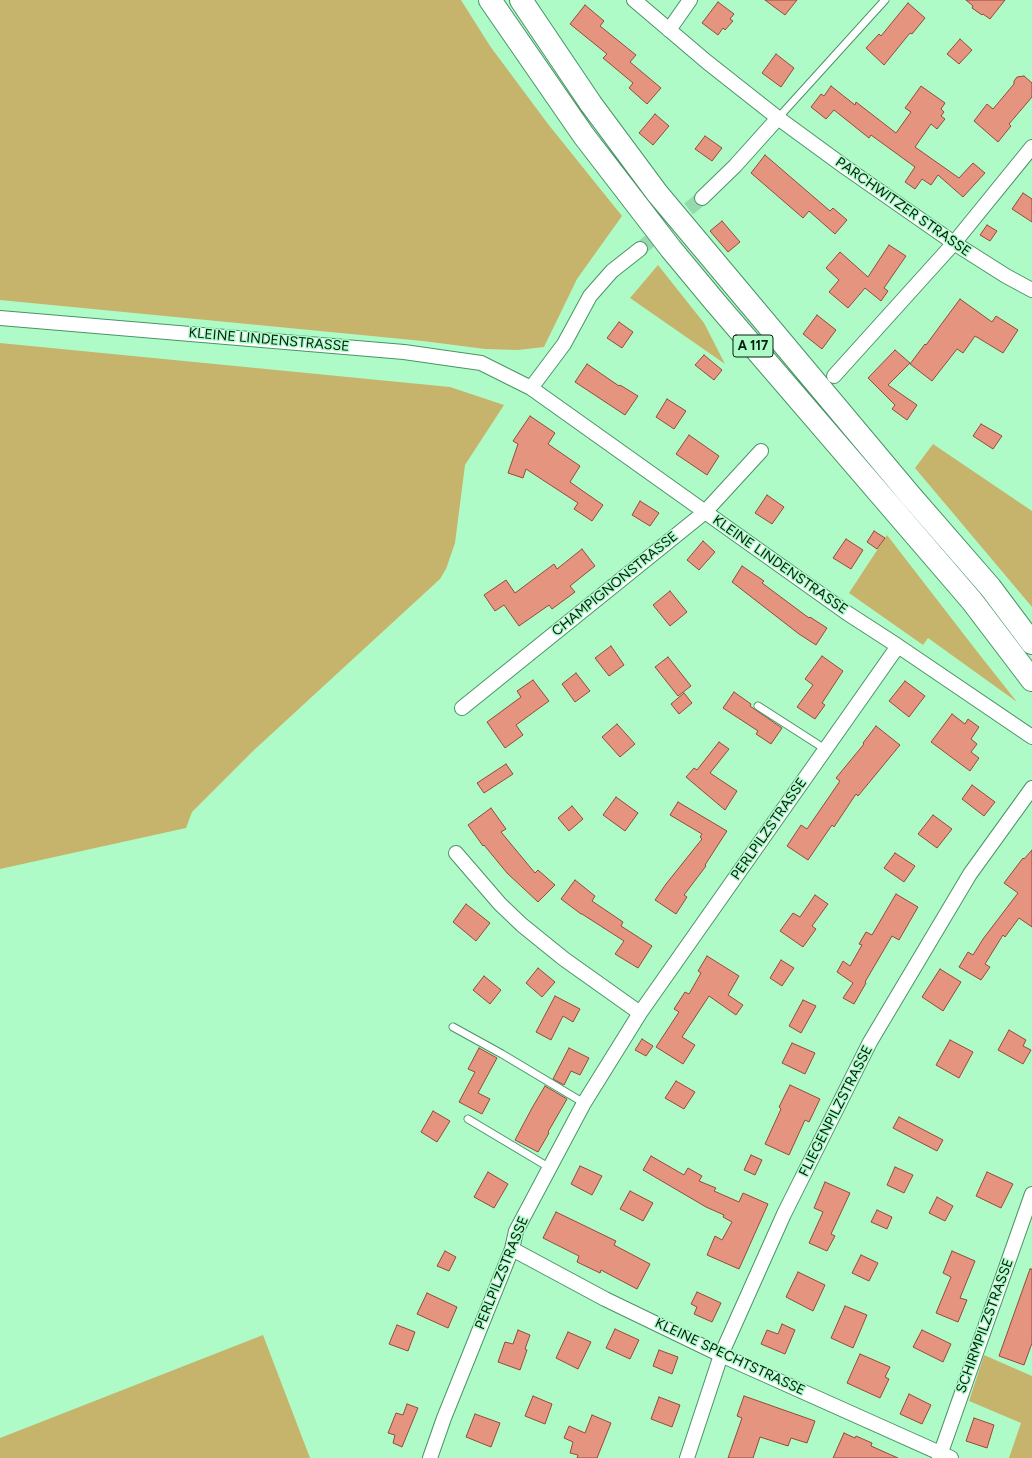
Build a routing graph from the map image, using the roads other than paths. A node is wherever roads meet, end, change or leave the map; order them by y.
1 (490, 0) edge
2 (521, 0) edge
3 (634, 0) edge
4 (690, 0) edge
5 (885, 0) edge
6 (669, 30) junction
7 (778, 118) junction
8 (1032, 147) edge
9 (702, 198) tunnel mouth
10 (954, 242) junction
11 (640, 249) tunnel mouth
12 (1032, 290) edge
13 (0, 318) edge
14 (834, 376) dead end
15 (531, 388) junction
16 (761, 451) dead end
17 (705, 512) junction
18 (1032, 642) edge
19 (898, 646) junction
20 (1032, 680) edge
21 (758, 706) dead end
22 (462, 708) dead end
23 (1032, 737) edge
24 (825, 749) junction
25 (1032, 788) edge
26 (456, 853) dead end
27 (640, 1013) junction
28 (453, 1027) dead end
29 (584, 1103) junction
30 (468, 1119) dead end
31 (550, 1168) junction
32 (1032, 1194) edge
33 (512, 1248) junction
34 (721, 1355) junction
35 (943, 1456) edge
36 (430, 1458) edge
37 (687, 1458) edge

1 - 20 highway, A 117
2 - 18 highway, A 117
3 - 6 street, PARCHWITZER STRASSE
4 - 6 street
5 - 7 lane
6 - 7 street, PARCHWITZER STRASSE
7 - 9 street
7 - 10 street, PARCHWITZER STRASSE
8 - 10 street
10 - 12 street, PARCHWITZER STRASSE
10 - 14 street
11 - 15 street
13 - 15 street, KLEINE LINDENSTRASSE
15 - 17 street, KLEINE LINDENSTRASSE
16 - 17 street, CHAMPIGNONSTRASSE
17 - 19 street, KLEINE LINDENSTRASSE
17 - 22 street, CHAMPIGNONSTRASSE
19 - 23 street, KLEINE LINDENSTRASSE
19 - 24 street, PERLPILZSTRASSE
21 - 24 lane
24 - 27 street, PERLPILZSTRASSE
25 - 34 street, FLIEGENPILZSTRASSE
26 - 27 street
27 - 29 street, PERLPILZSTRASSE
28 - 29 lane
29 - 31 street, PERLPILZSTRASSE
30 - 31 lane
31 - 33 street, PERLPILZSTRASSE
32 - 35 street, SCHIRMPILZSTRASSE
33 - 34 street, KLEINE SPECHTSTRASSE
33 - 36 street, PERLPILZSTRASSE
34 - 35 street, KLEINE SPECHTSTRASSE
34 - 37 street, FLIEGENPILZSTRASSE

